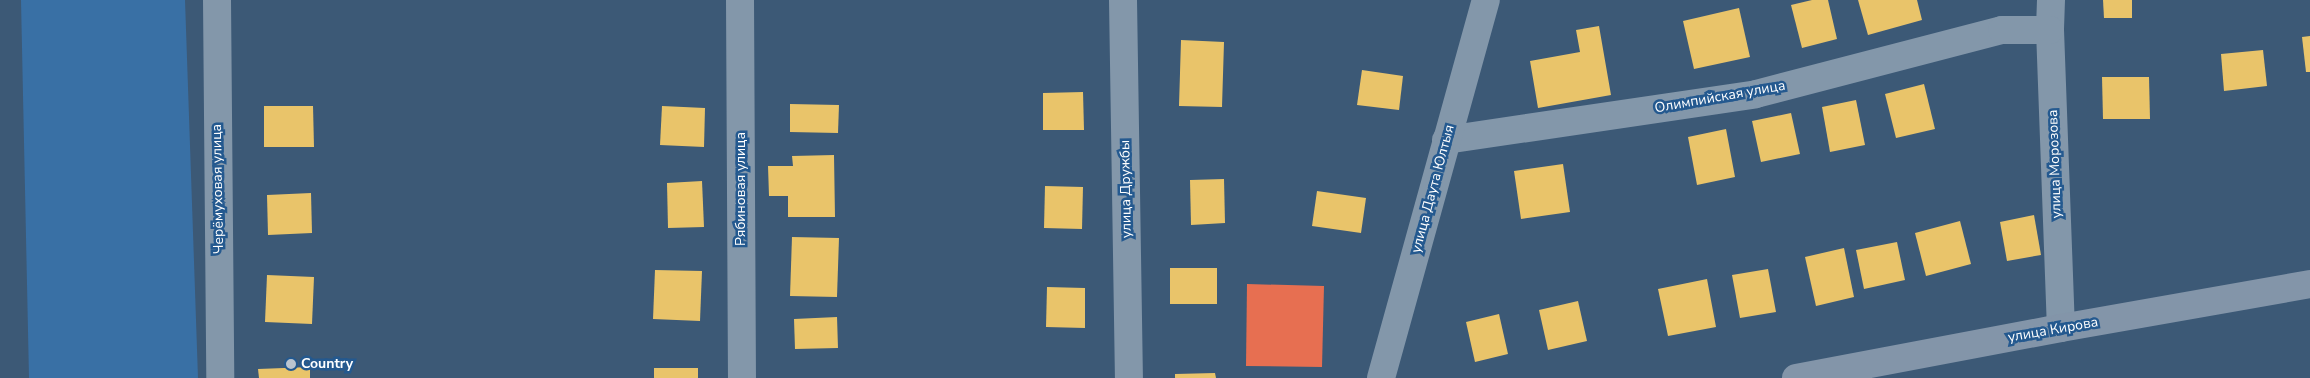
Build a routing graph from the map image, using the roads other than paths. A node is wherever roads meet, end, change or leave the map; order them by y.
1 (217, 0) edge
2 (740, 0) edge
3 (1123, 0) edge
4 (1486, 0) edge
5 (2051, 0) edge
6 (2050, 30) junction
7 (1446, 140) junction
8 (2310, 284) edge
9 (2061, 328) junction
10 (220, 378) edge
11 (742, 378) edge
12 (1129, 378) edge
13 (1381, 378) edge
14 (1796, 378) edge

1 - 10 street, Черёмуховая улица
2 - 11 street, Рябиновая улица
3 - 12 street, улица Дружбы
4 - 7 street, улица Даута Юлтыя
5 - 6 street, улица Морозова
6 - 7 street, Олимпийская улица
6 - 9 street, улица Морозова
7 - 13 street, улица Даута Юлтыя
8 - 9 main road, улица Кирова
9 - 14 main road, улица Кирова

